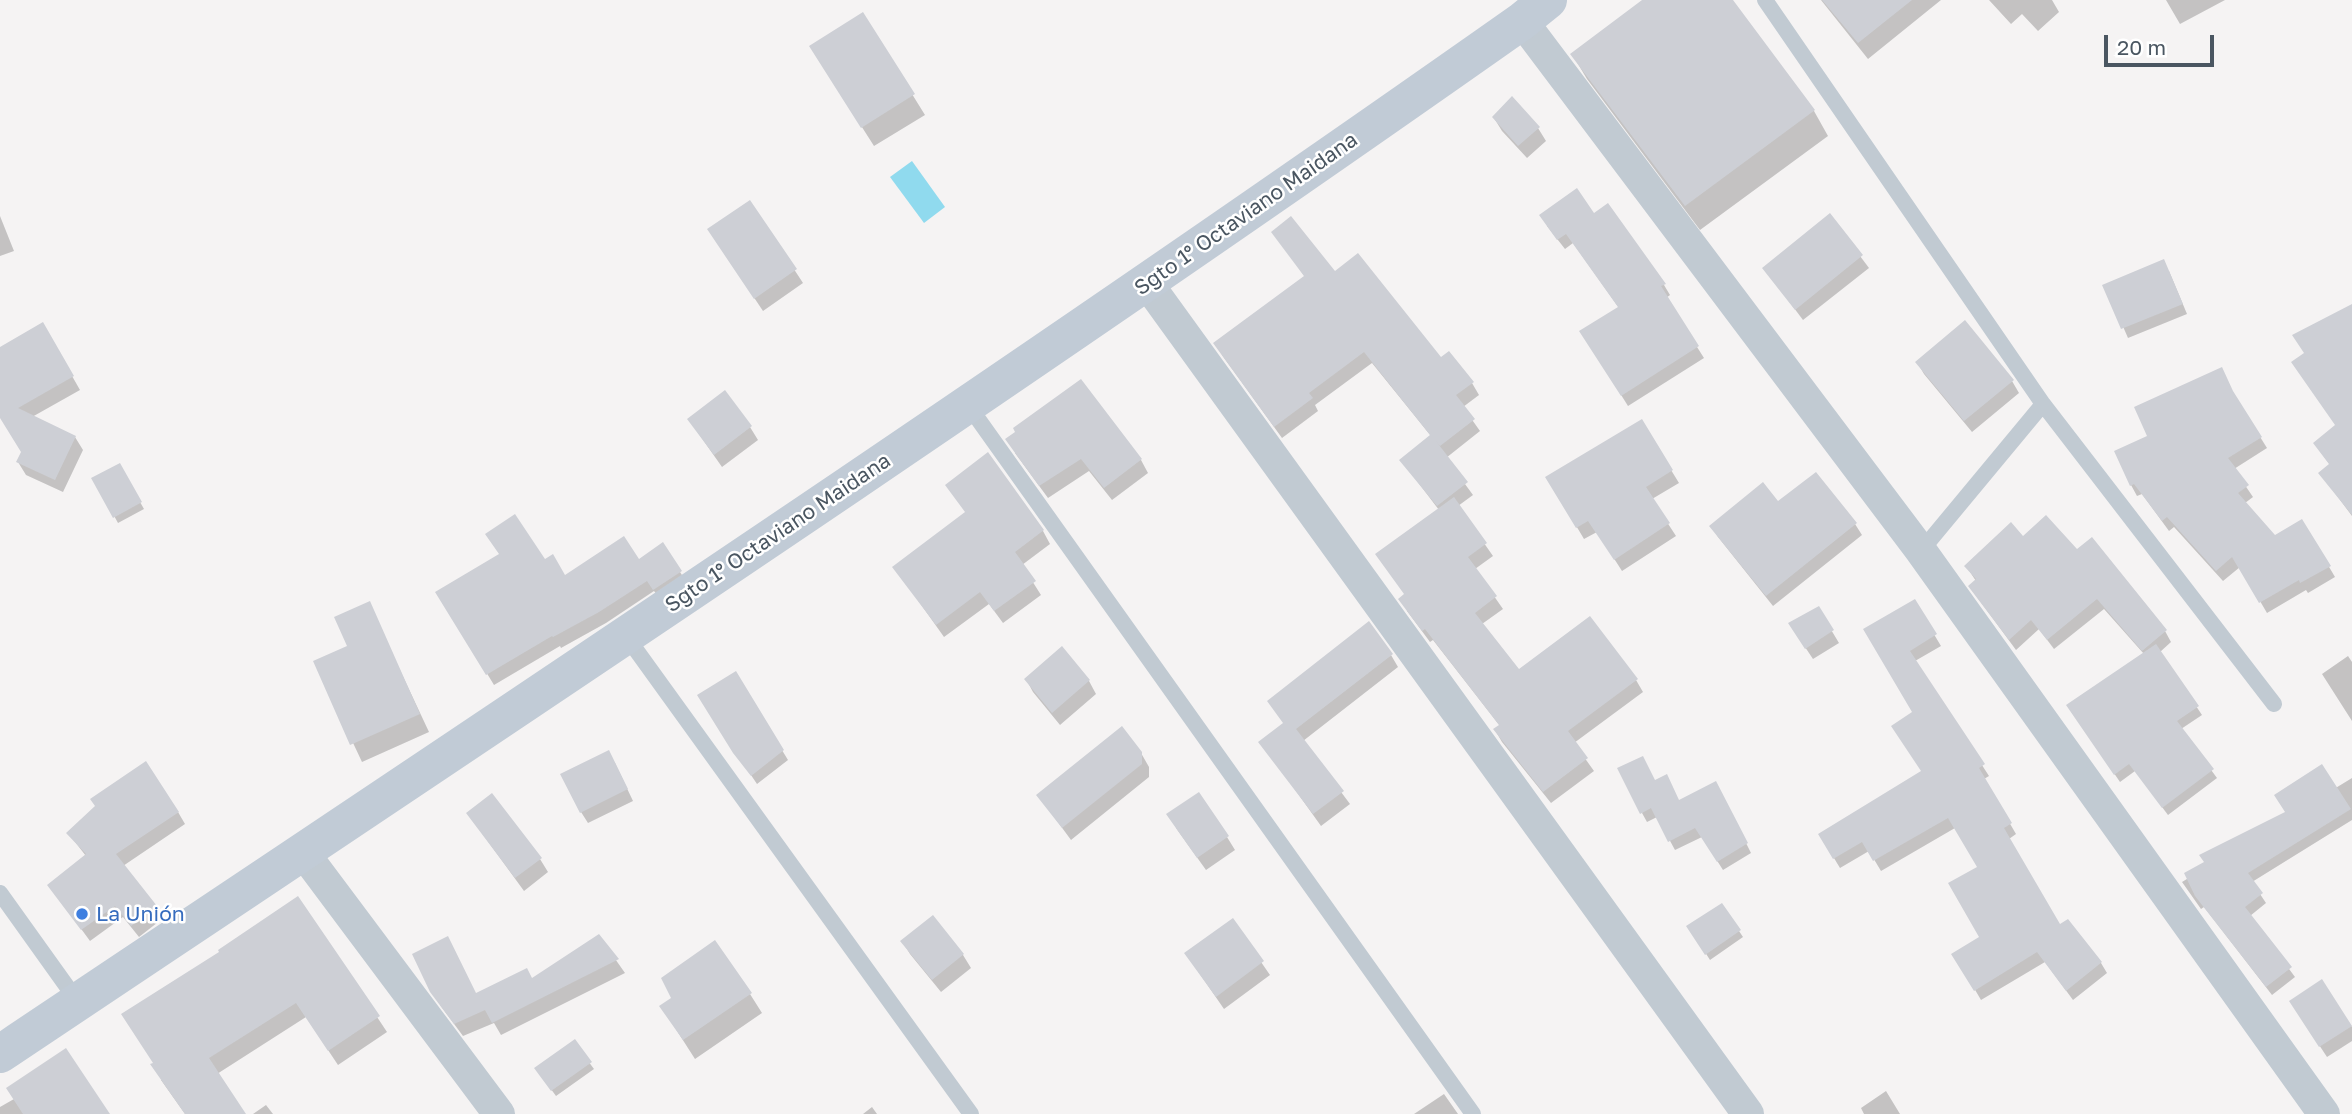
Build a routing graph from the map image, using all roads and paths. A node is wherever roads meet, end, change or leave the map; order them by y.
1 (1765, 0) edge
2 (1535, 10) edge
3 (1147, 283) junction
4 (2043, 404) junction
5 (968, 405) junction
6 (1921, 551) junction
7 (626, 636) junction
8 (2274, 704) dead end
9 (303, 852) junction
10 (0, 893) edge
11 (78, 1002) junction
12 (0, 1054) edge
13 (499, 1114) edge
14 (971, 1114) edge
15 (1473, 1114) edge
16 (1748, 1114) edge
17 (2324, 1114) edge

1 - 4 lane
2 - 3 main road, Sgto 1° Octaviano Maidana
2 - 6 street
3 - 5 main road, Sgto 1° Octaviano Maidana
3 - 16 street
4 - 6 lane
4 - 8 lane
5 - 7 main road, Sgto 1° Octaviano Maidana
5 - 15 lane
6 - 17 street
7 - 9 main road, Sgto 1° Octaviano Maidana
7 - 14 lane
9 - 11 main road, Sgto 1° Octaviano Maidana
9 - 13 street
10 - 11 lane
11 - 12 main road, Sgto 1° Octaviano Maidana

